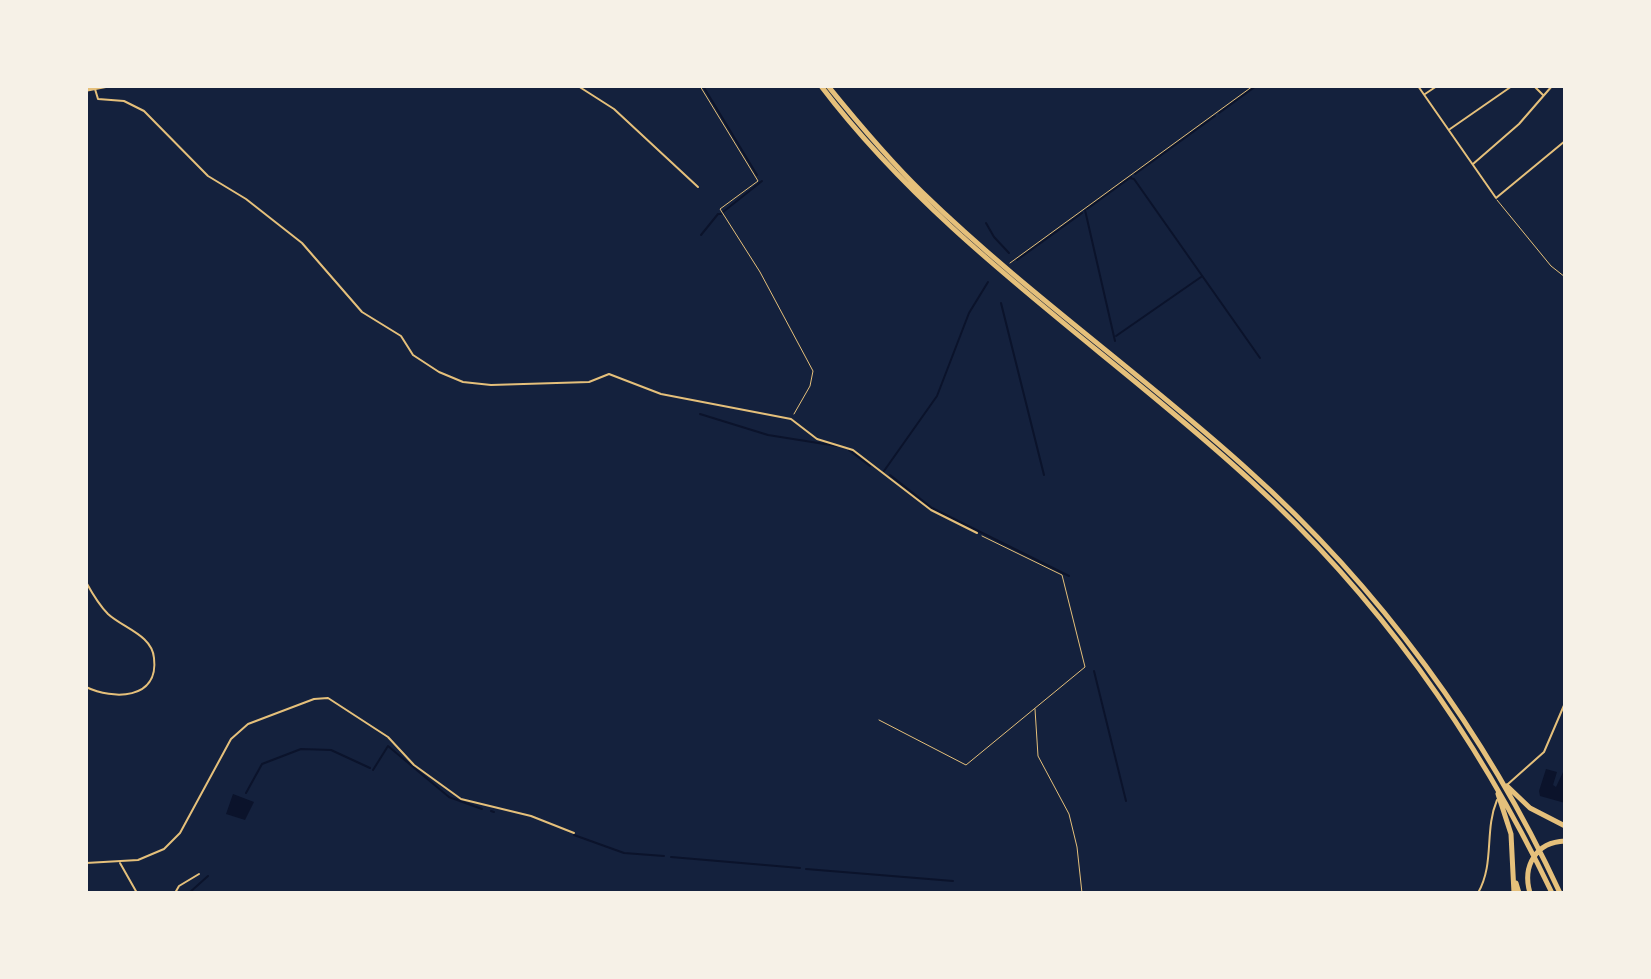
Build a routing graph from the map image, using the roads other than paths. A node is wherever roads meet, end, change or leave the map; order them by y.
1 (107, 86) edge
2 (578, 86) edge
3 (821, 86) edge
4 (828, 86) edge
5 (1253, 86) edge
6 (1418, 86) edge
7 (1437, 86) edge
8 (1512, 86) edge
9 (1534, 86) edge
10 (1552, 86) edge
11 (95, 88) junction
12 (86, 90) edge
13 (1424, 95) junction
14 (1544, 96) junction
15 (1449, 130) junction
16 (1565, 141) edge
17 (1472, 164) junction
18 (698, 187) dead end
19 (1496, 198) junction
20 (1010, 263) dead end
21 (1565, 277) edge
22 (977, 533) road end
23 (86, 582) edge
24 (86, 687) edge
25 (1565, 703) edge
26 (1490, 775) junction
27 (1502, 781) junction
28 (1565, 826) edge
29 (574, 833) dead end
30 (1562, 841) edge
31 (120, 862) junction
32 (86, 863) edge
33 (199, 874) dead end
34 (137, 893) edge
35 (175, 893) edge
36 (1478, 893) edge
37 (1516, 893) edge
38 (1530, 893) edge
39 (1552, 893) edge
40 (1560, 893) edge

1 - 11 main road
2 - 18 street
3 - 26 highway
4 - 27 highway
5 - 20 lane
6 - 13 street
7 - 13 street
8 - 15 street
9 - 14 street
10 - 14 street
11 - 12 main road
11 - 22 street
13 - 15 street
14 - 17 street
15 - 17 street
16 - 19 street
17 - 19 street
19 - 21 lane
23 - 24 street
25 - 36 street
26 - 37 highway
26 - 39 highway
27 - 28 highway
27 - 40 highway
29 - 31 street
30 - 38 highway
31 - 32 street
31 - 34 street
33 - 35 street

